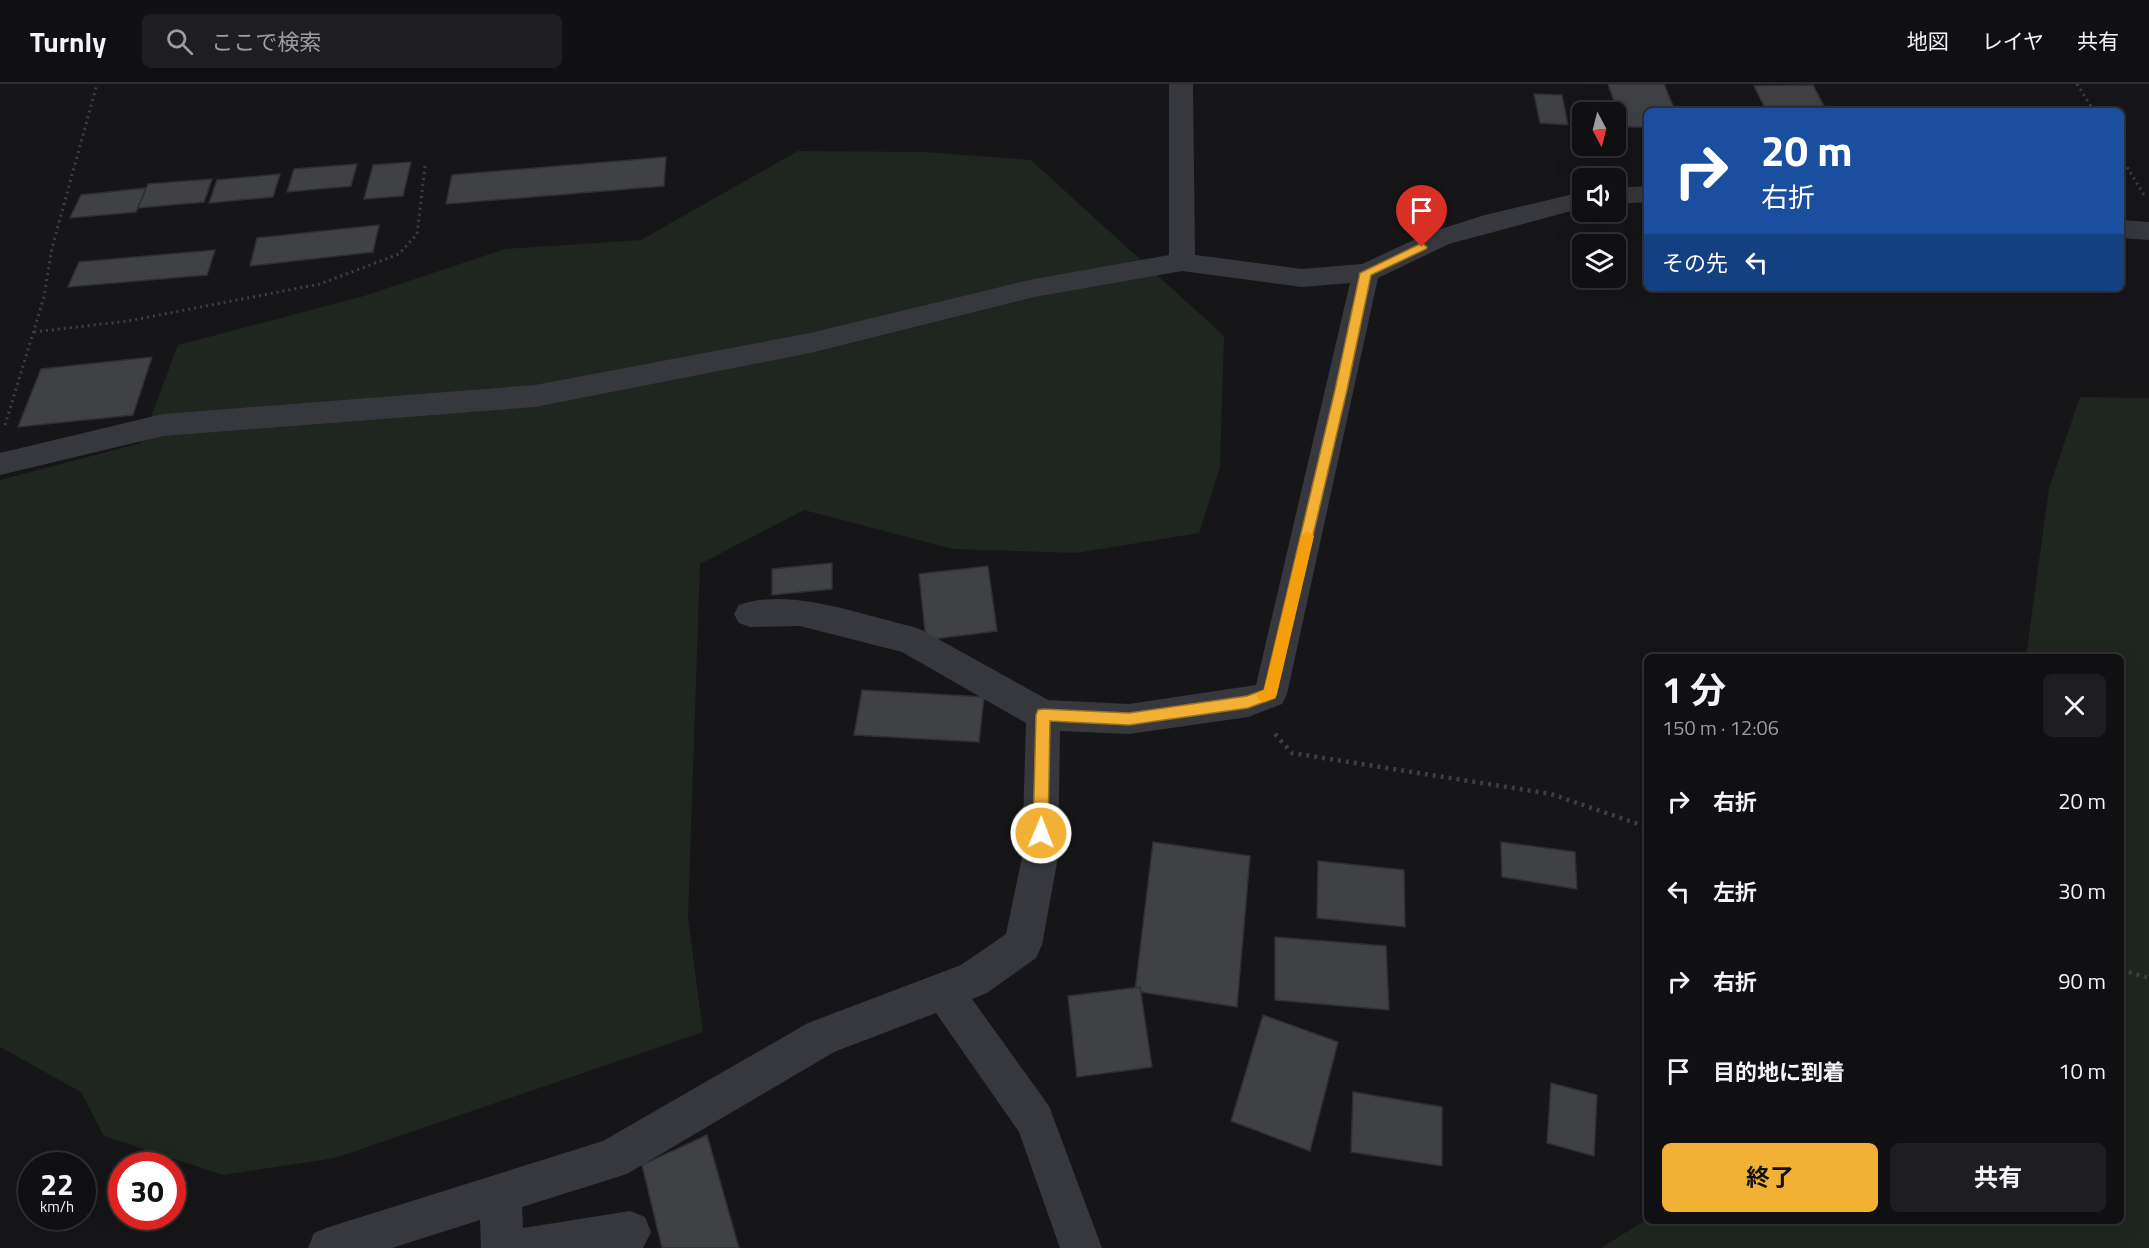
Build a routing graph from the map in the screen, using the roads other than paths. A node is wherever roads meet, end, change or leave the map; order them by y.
1 (1181, 84) edge
2 (1644, 194) edge
3 (1626, 195) edge
4 (1572, 202) edge
5 (2124, 229) edge
6 (2149, 231) edge
7 (1182, 262) junction
8 (1366, 273) junction
9 (0, 464) edge
10 (750, 614) dead end
11 (1043, 715) junction
12 (943, 991) junction
13 (501, 1193) junction
14 (630, 1232) dead end
15 (330, 1248) edge
16 (502, 1248) edge
17 (527, 1248) edge
18 (1082, 1248) edge

1 - 7 street
2 - 3 street
4 - 8 street
5 - 6 street
7 - 8 street
7 - 9 street
8 - 11 street
10 - 11 street
11 - 12 street
12 - 13 street
12 - 18 street
13 - 15 street
13 - 16 street
14 - 17 street

